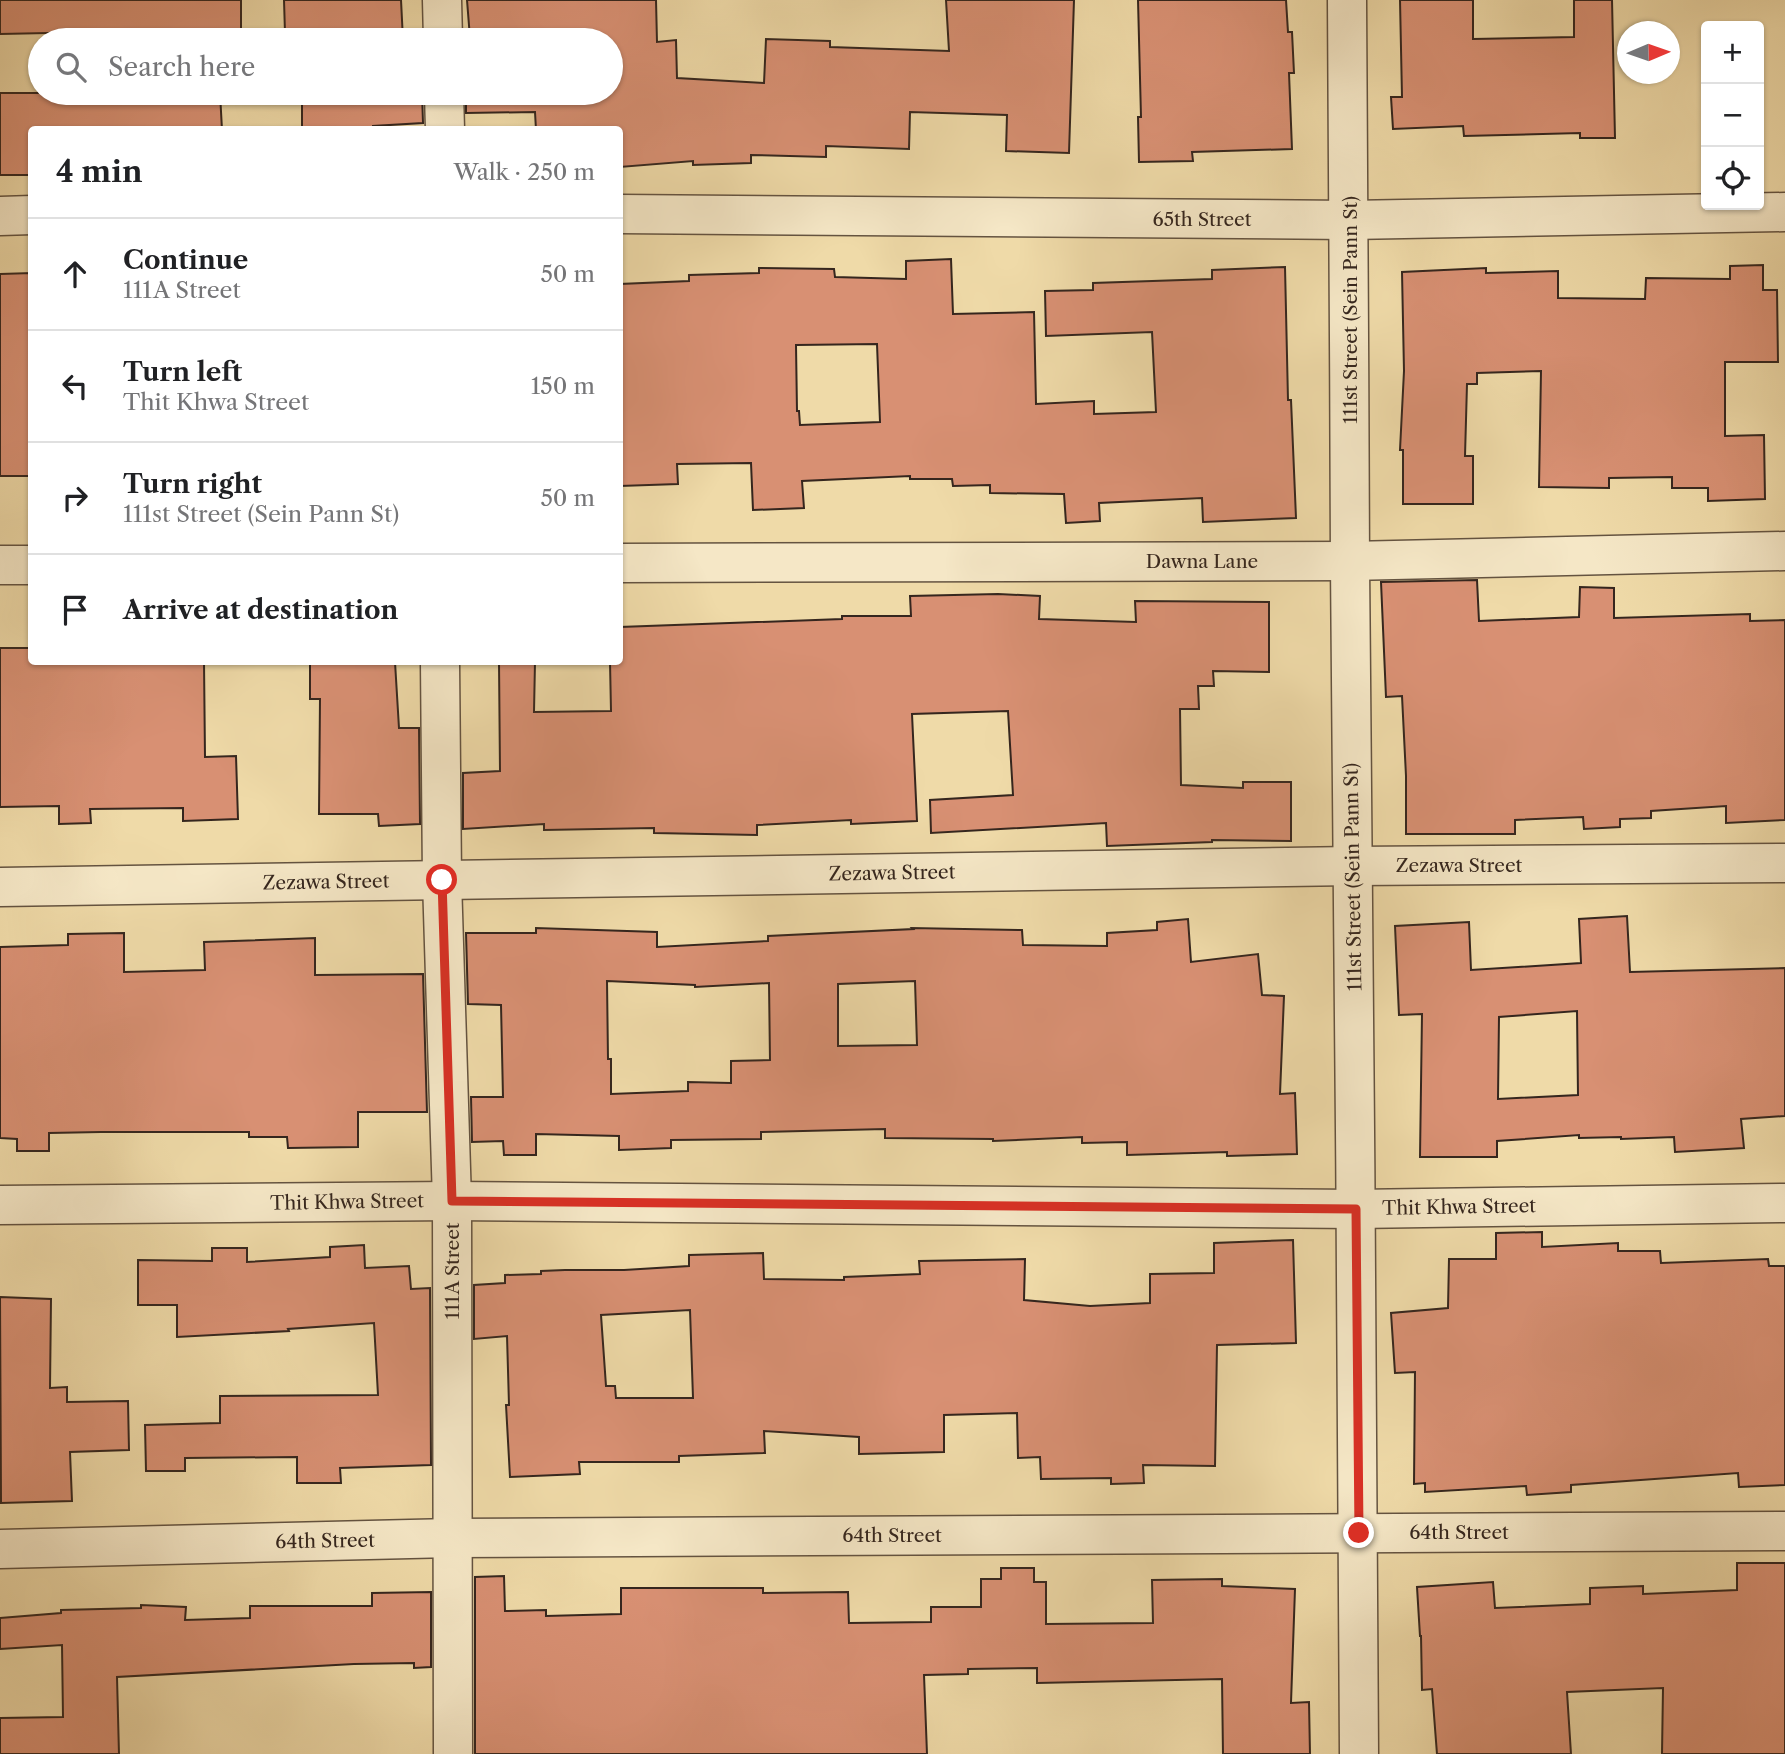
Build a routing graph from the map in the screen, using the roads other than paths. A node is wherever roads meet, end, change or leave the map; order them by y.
1 (442, 0) edge
2 (1346, 0) edge
3 (443, 28) edge
4 (444, 105) edge
5 (444, 126) edge
6 (1785, 212) edge
7 (623, 214) edge
8 (28, 215) edge
9 (0, 216) edge
10 (1350, 220) junction
11 (1785, 551) edge
12 (1350, 561) junction
13 (623, 563) edge
14 (0, 565) edge
15 (28, 565) edge
16 (440, 665) edge
17 (1785, 863) edge
18 (1353, 866) junction
19 (442, 880) junction
20 (0, 887) edge
21 (452, 1201) junction
22 (1785, 1203) edge
23 (0, 1205) edge
24 (1356, 1209) junction
25 (1785, 1531) edge
26 (1359, 1533) junction
27 (452, 1538) junction
28 (0, 1549) edge
29 (453, 1754) edge
30 (1359, 1754) edge

1 - 3 street
2 - 10 street, 111st Street (Sein Pann St)
4 - 5 street
6 - 10 street, 65th Street
7 - 10 street, 65th Street
8 - 9 street
10 - 12 street, 111st Street (Sein Pann St)
11 - 12 street, Dawna Lane
12 - 13 street, Dawna Lane
12 - 18 street, 111st Street (Sein Pann St)
14 - 15 street
16 - 19 street, 111A Street
17 - 18 street, Zezawa Street
18 - 19 street, Zezawa Street
18 - 24 street, 111st Street (Sein Pann St)
19 - 20 street, Zezawa Street
19 - 21 street, 111A Street
21 - 23 street, Thit Khwa Street
21 - 24 street, Thit Khwa Street
21 - 27 street, 111A Street
22 - 24 street, Thit Khwa Street
24 - 26 street, 111st Street (Sein Pann St)
25 - 26 street, 64th Street
26 - 27 street, 64th Street
26 - 30 street, 111st Street (Sein Pann St)
27 - 28 street, 64th Street
27 - 29 street, 111A Street

